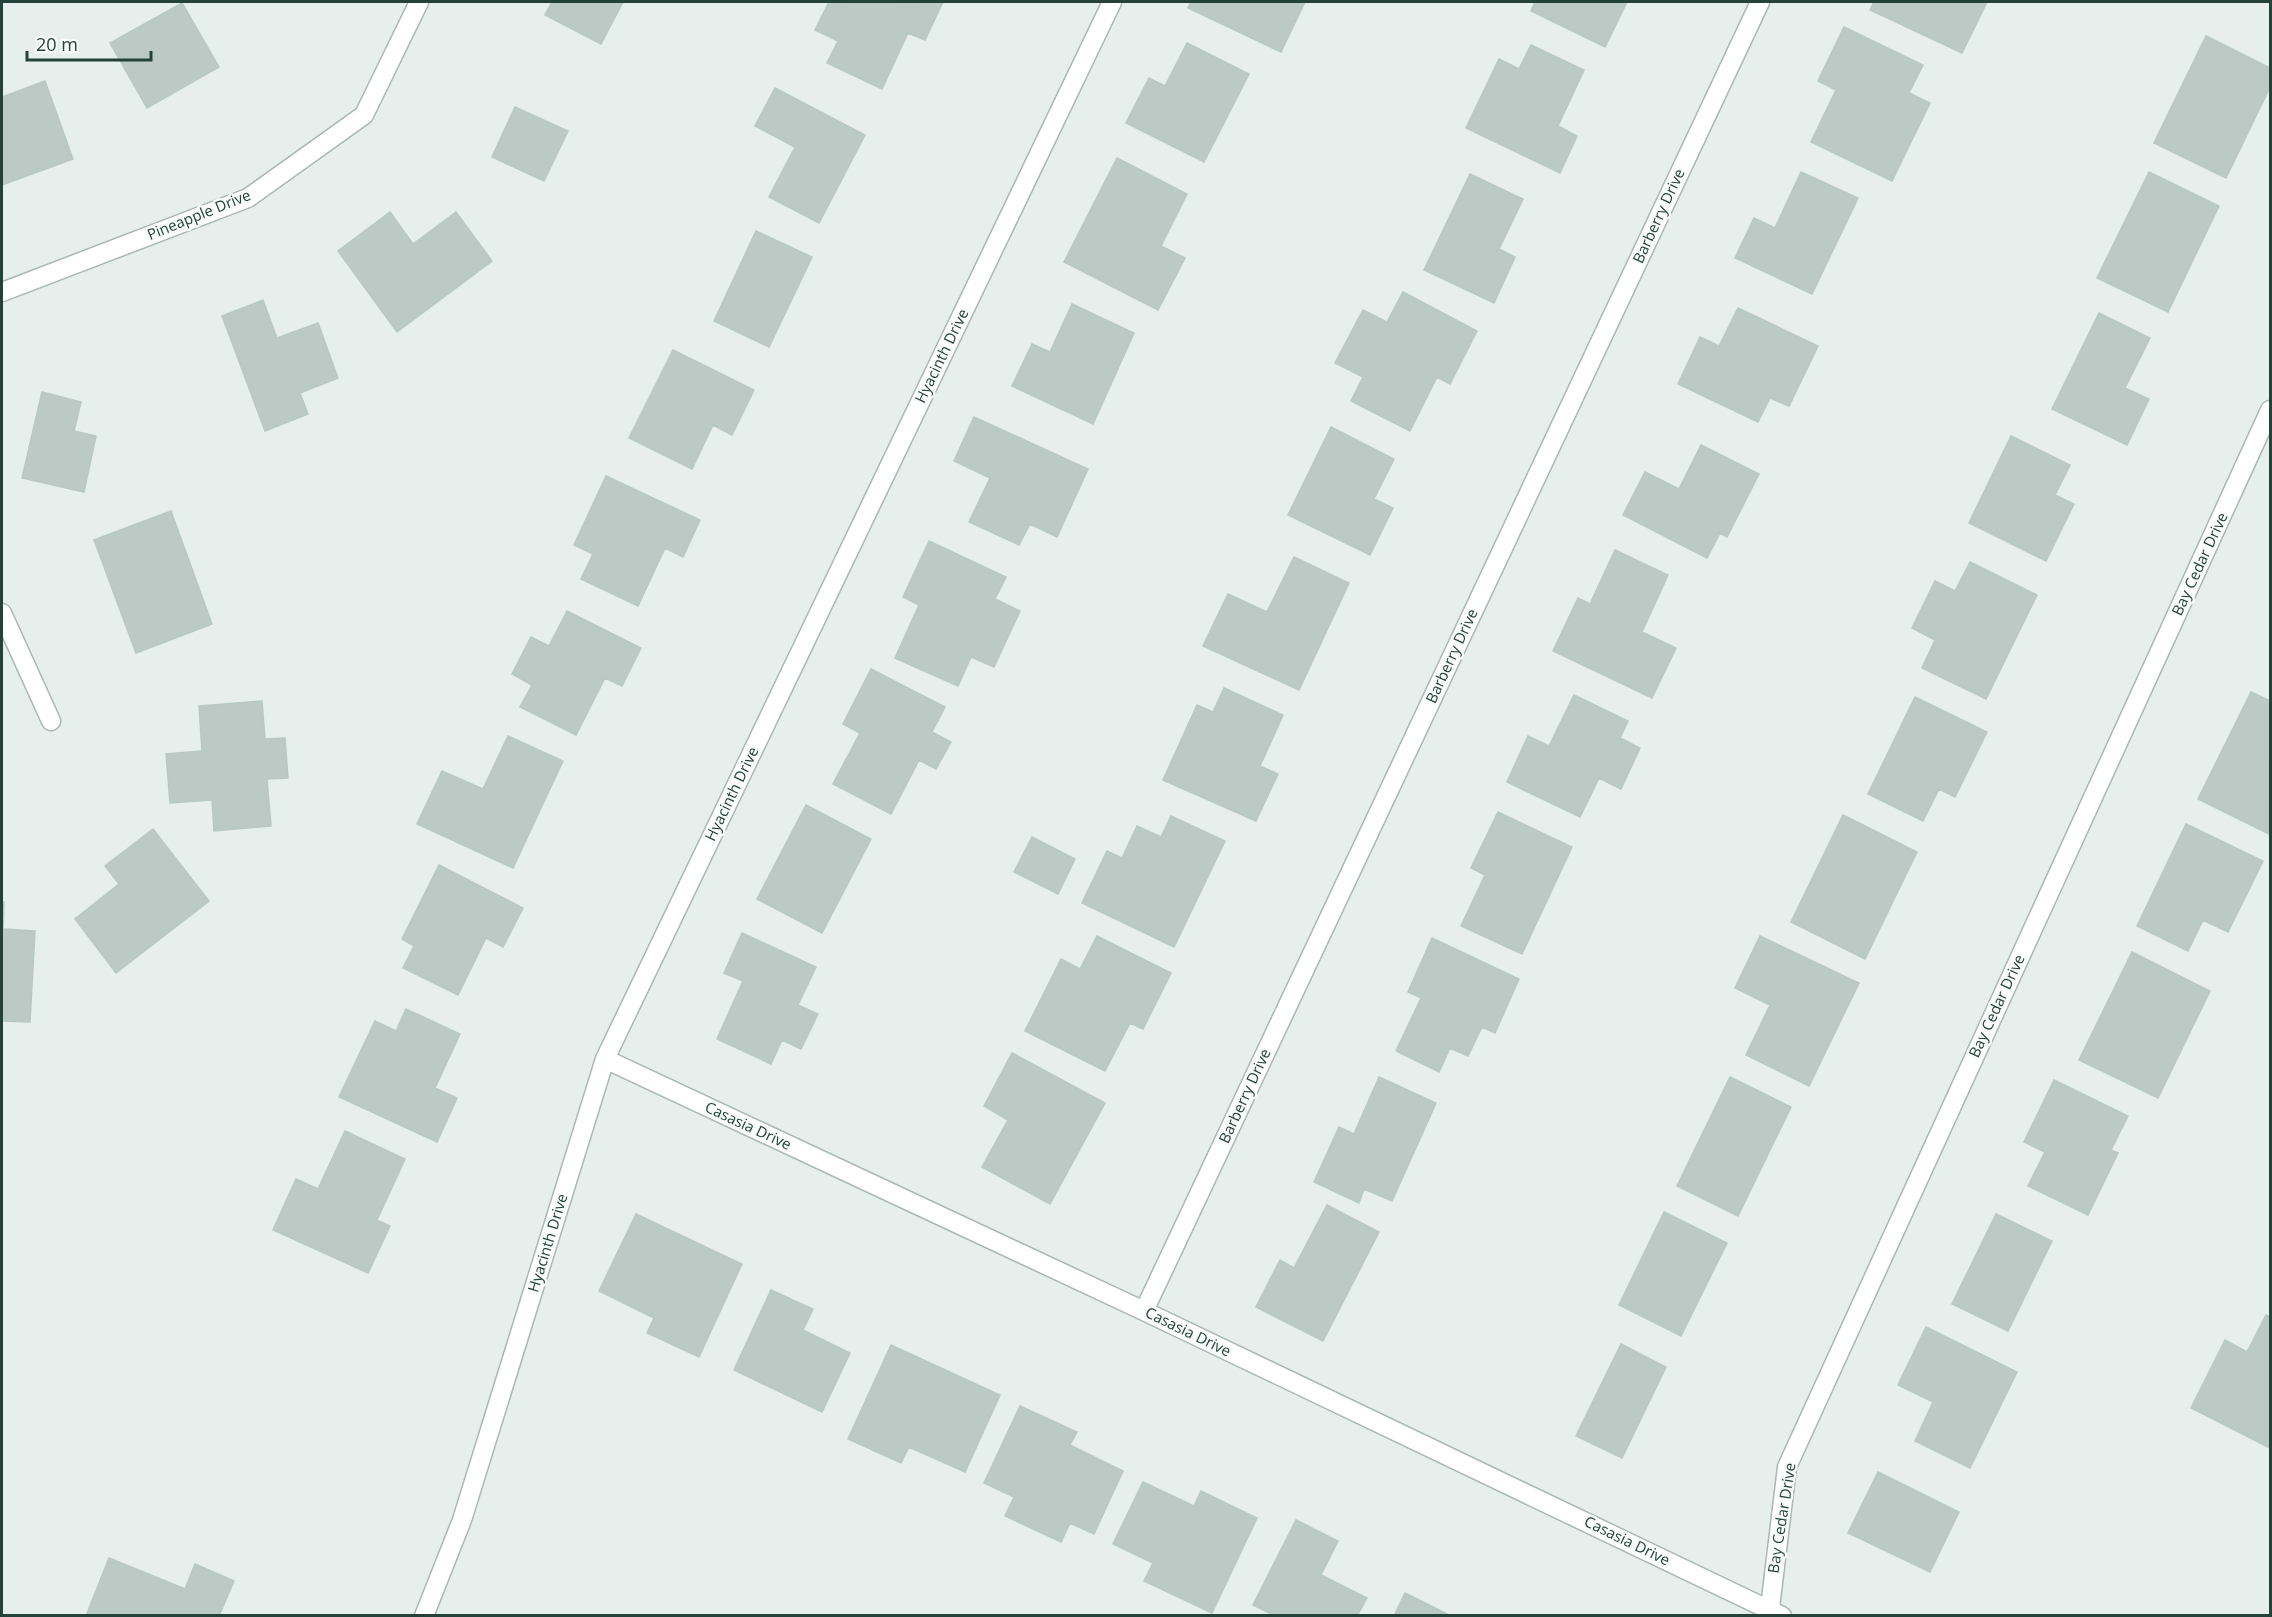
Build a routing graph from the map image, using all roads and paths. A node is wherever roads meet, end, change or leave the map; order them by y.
1 (419, 2) edge
2 (1112, 2) edge
3 (1760, 2) edge
4 (2, 292) edge
5 (2271, 410) edge
6 (2, 613) edge
7 (51, 721) dead end
8 (605, 1059) junction
9 (1144, 1311) junction
10 (1774, 1614) edge
11 (423, 1616) edge

1 - 4 street, Pineapple Drive
2 - 8 street, Hyacinth Drive
3 - 9 street, Barberry Drive
5 - 10 street, Bay Cedar Drive
6 - 7 street
8 - 9 street, Casasia Drive
8 - 11 street, Hyacinth Drive
9 - 10 street, Casasia Drive

